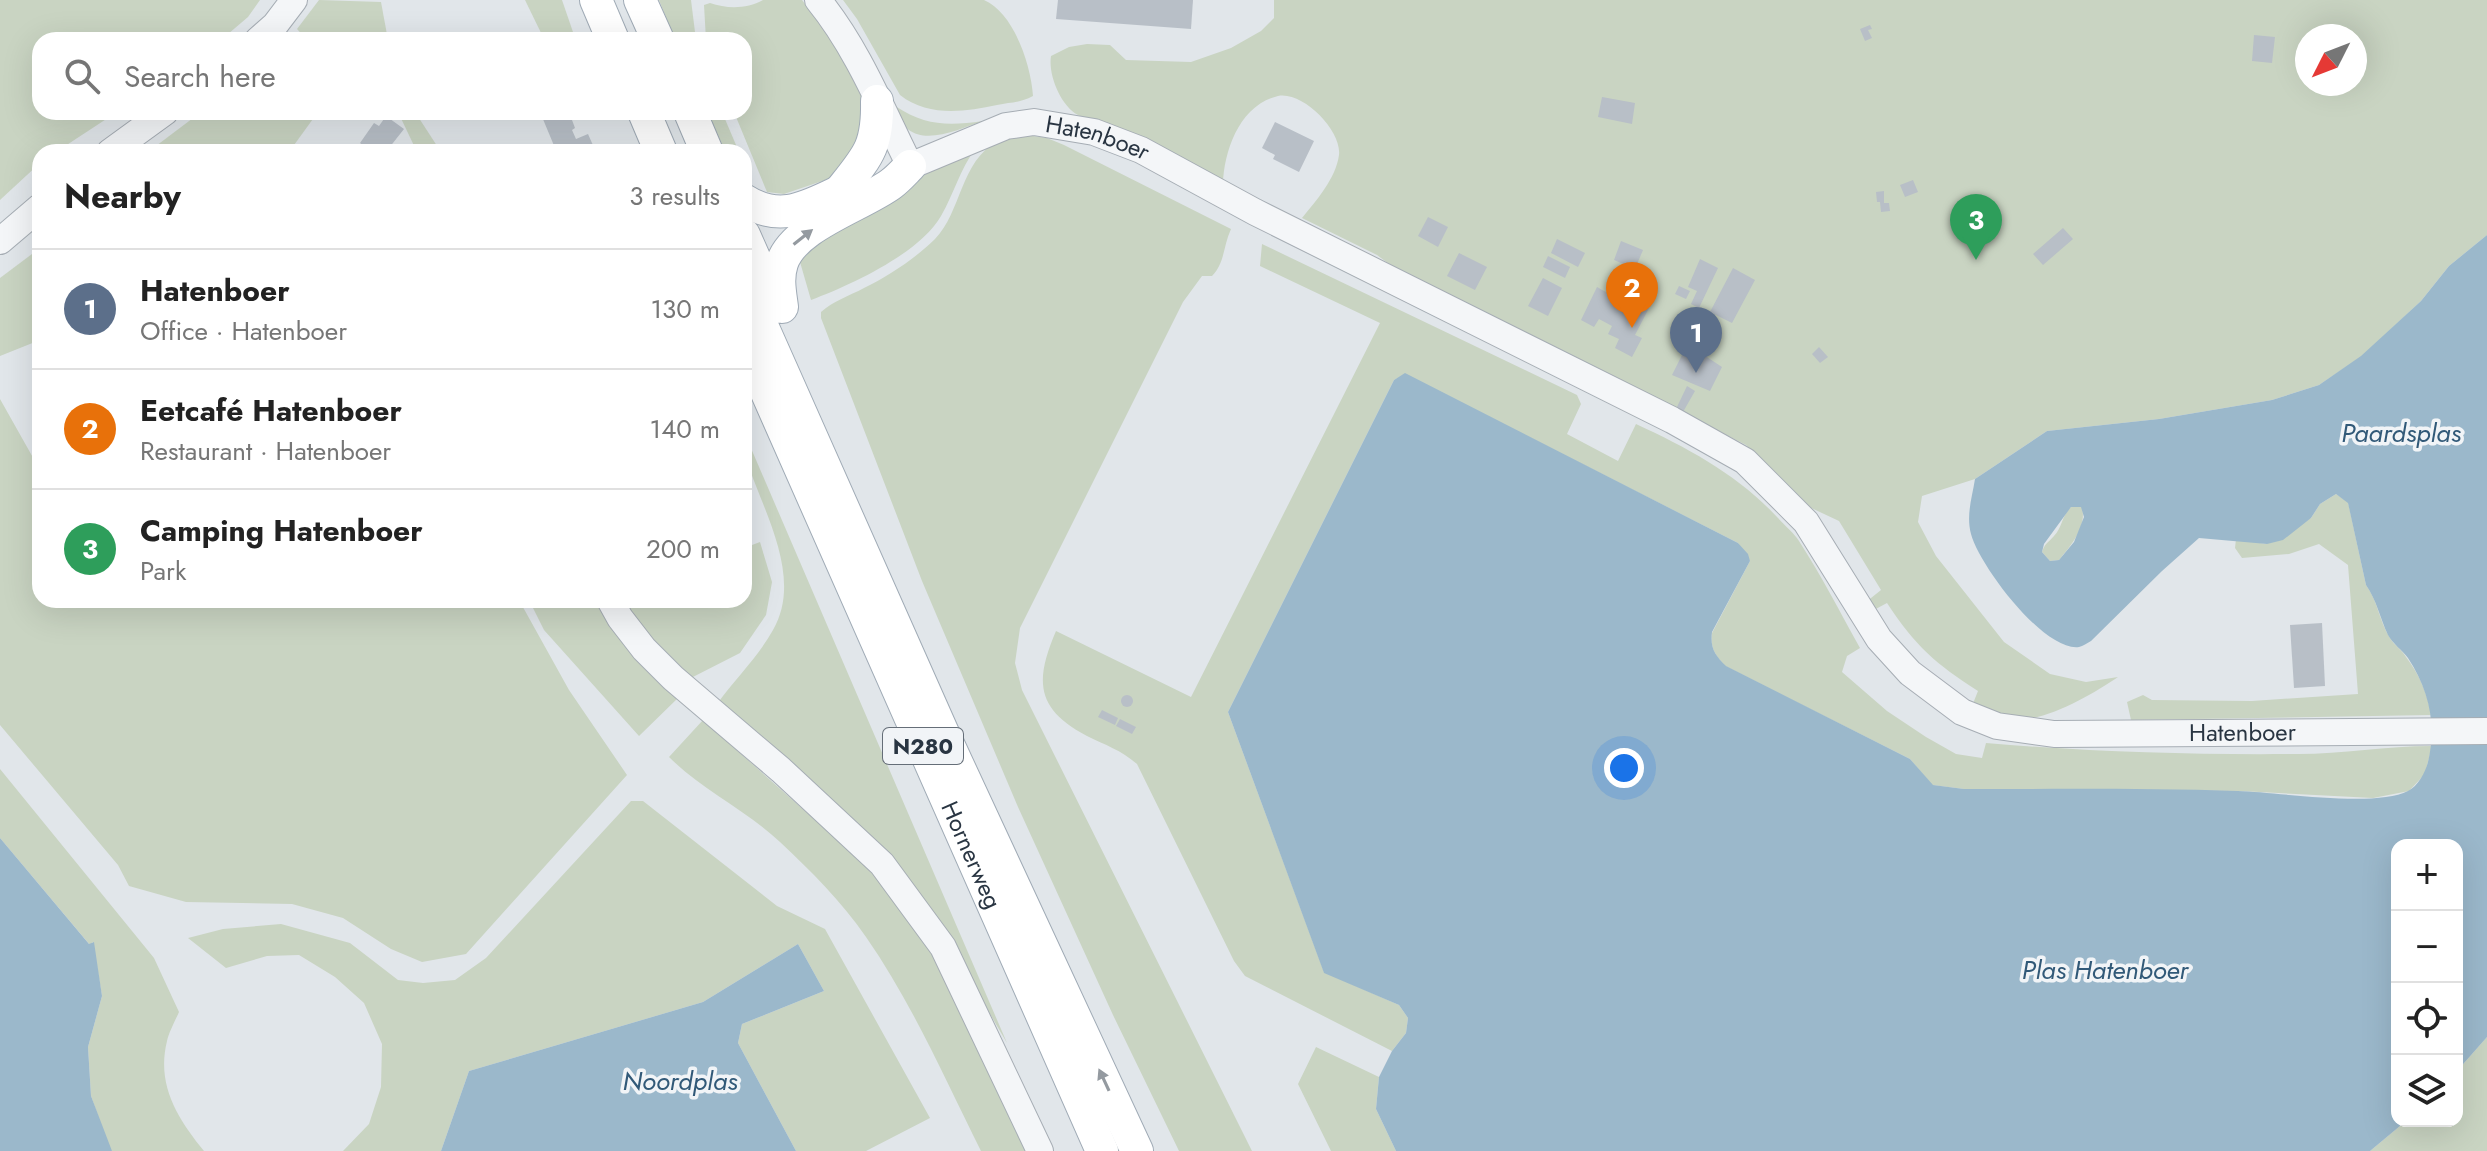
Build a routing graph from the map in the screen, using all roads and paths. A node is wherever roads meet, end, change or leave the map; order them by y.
1 (294, 0) edge
2 (575, 0) edge
3 (596, 0) edge
4 (619, 0) edge
5 (640, 0) edge
6 (818, 0) edge
7 (267, 32) edge
8 (589, 32) edge
9 (610, 32) edge
10 (633, 32) edge
11 (654, 32) edge
12 (877, 101) junction
13 (154, 120) edge
14 (626, 120) edge
15 (647, 120) edge
16 (671, 120) edge
17 (693, 120) edge
18 (121, 144) edge
19 (637, 144) edge
20 (658, 144) edge
21 (682, 144) edge
22 (704, 144) edge
23 (910, 166) junction
24 (840, 191) junction
25 (752, 205) edge
26 (32, 214) edge
27 (0, 241) edge
28 (752, 253) edge
29 (752, 303) edge
30 (787, 333) junction
31 (752, 359) edge
32 (752, 411) edge
33 (616, 608) edge
34 (2487, 731) edge
35 (1025, 908) junction
36 (1040, 1151) edge
37 (1083, 1151) edge
38 (1102, 1151) edge
39 (1137, 1151) edge

1 - 7 street
2 - 8 main road
3 - 9 main road
4 - 10 main road
5 - 11 main road
6 - 12 street
12 - 23 street
12 - 24 main road
13 - 18 street
14 - 19 main road
15 - 20 main road
16 - 21 main road
17 - 22 main road
23 - 24 main road
30 -> 23 main road
23 - 34 street, Hatenboer
24 - 25 main road
26 - 27 street
28 - 30 main road, Hornerweg / N280
29 - 35 main road, Hornerweg / N280
30 - 35 main road, Hornerweg / N280
31 - 38 main road, Hornerweg / N280
32 - 37 main road, Hornerweg / N280
33 - 36 street
39 -> 35 main road, Hornerweg / N280

